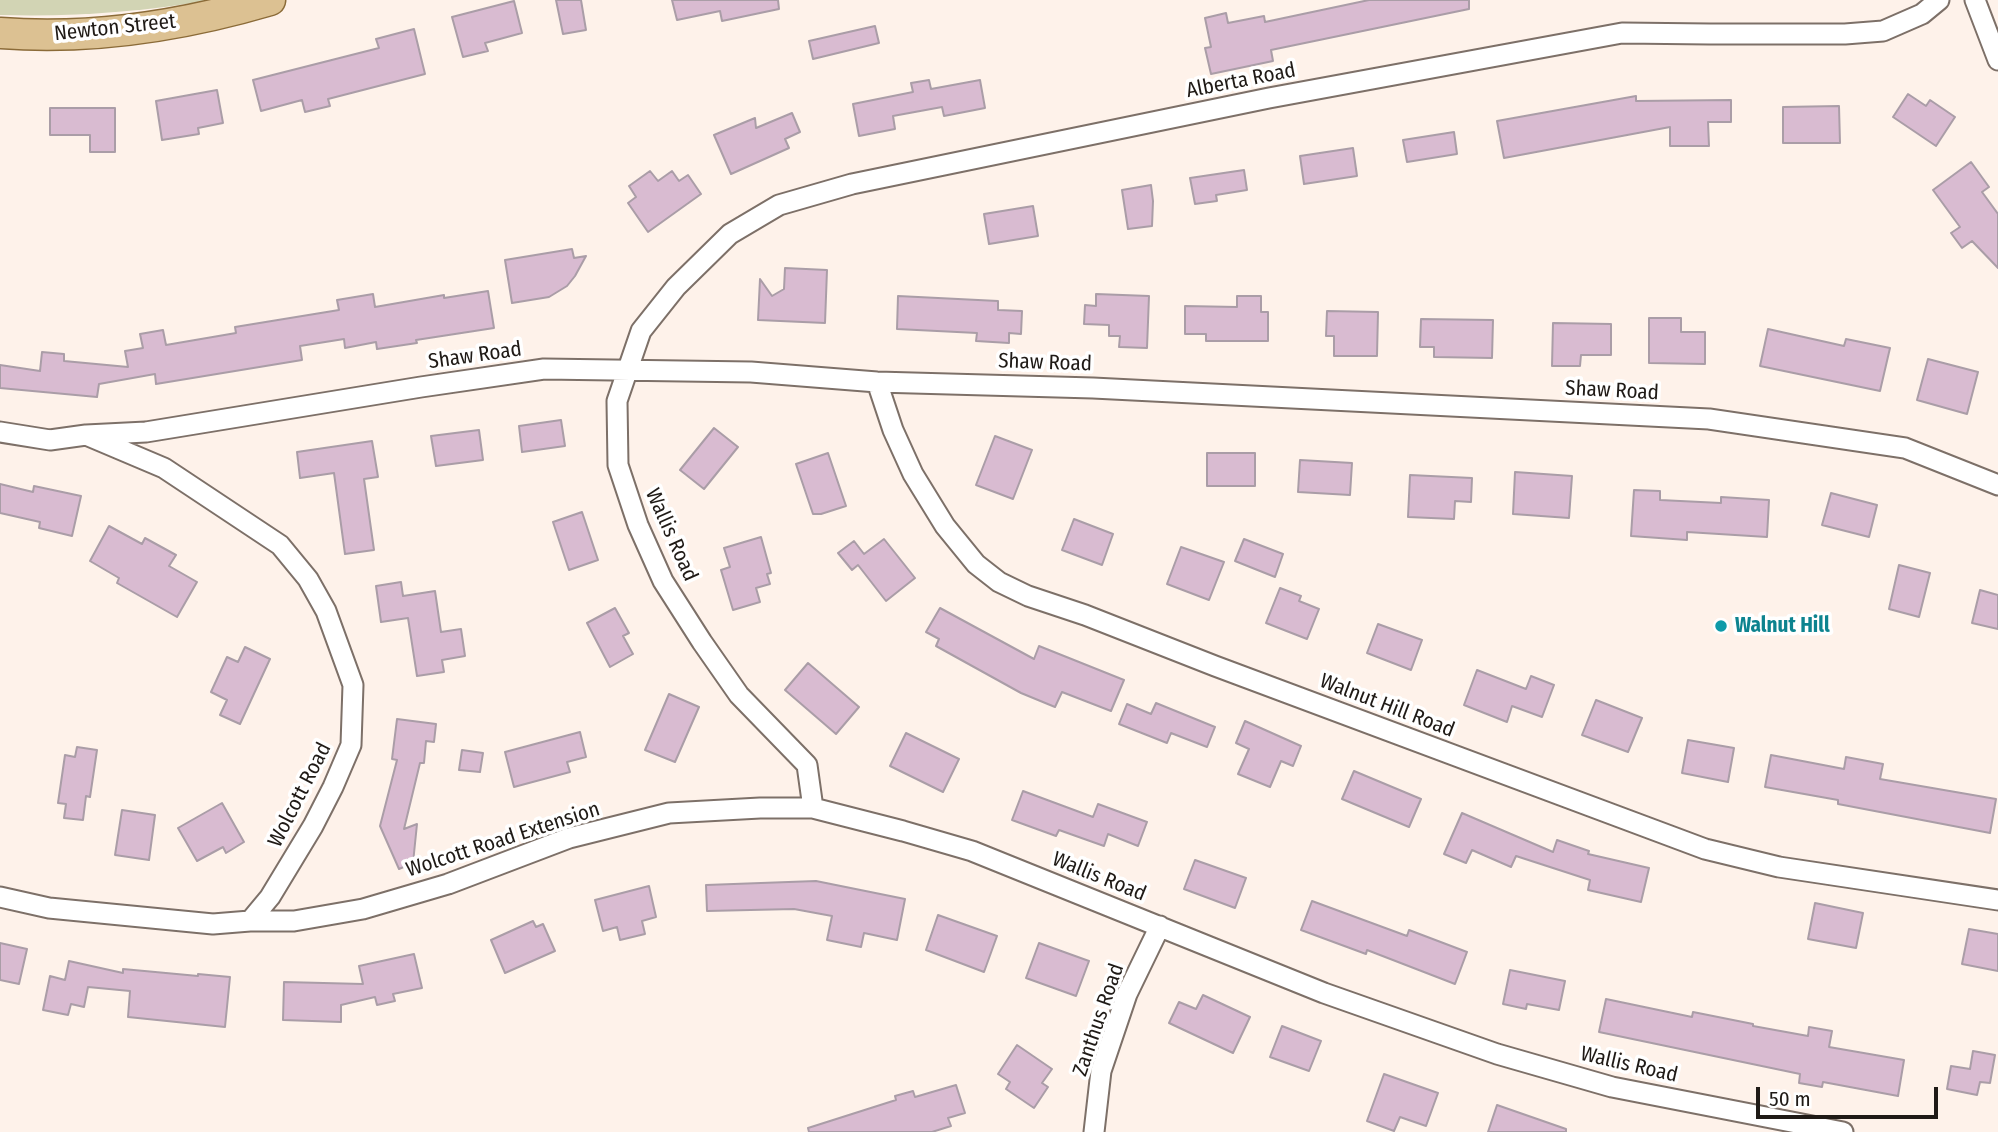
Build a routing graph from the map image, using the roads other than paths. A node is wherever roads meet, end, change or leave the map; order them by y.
1 (270, 0) edge
2 (1940, 0) edge
3 (1975, 0) edge
4 (0, 33) edge
5 (1998, 60) edge
6 (626, 371) junction
7 (877, 382) junction
8 (0, 432) edge
9 (86, 435) junction
10 (1998, 485) edge
11 (813, 808) junction
12 (0, 897) edge
13 (1998, 900) edge
14 (250, 921) junction
15 (1160, 926) junction
16 (1094, 1132) edge
17 (1843, 1132) edge

1 - 4 main road, Newton Street
2 - 6 street, Alberta Road
3 - 5 street
6 - 7 street, Shaw Road
6 - 9 street, Shaw Road
6 - 11 street, Wallis Road
7 - 10 street, Shaw Road
7 - 13 street, Walnut Hill Road
8 - 9 street
9 - 14 street, Wolcott Road
11 - 14 street, Wolcott Road Extension
11 - 15 street, Wallis Road
12 - 14 street
15 - 16 street, Zanthus Road
15 - 17 street, Wallis Road

